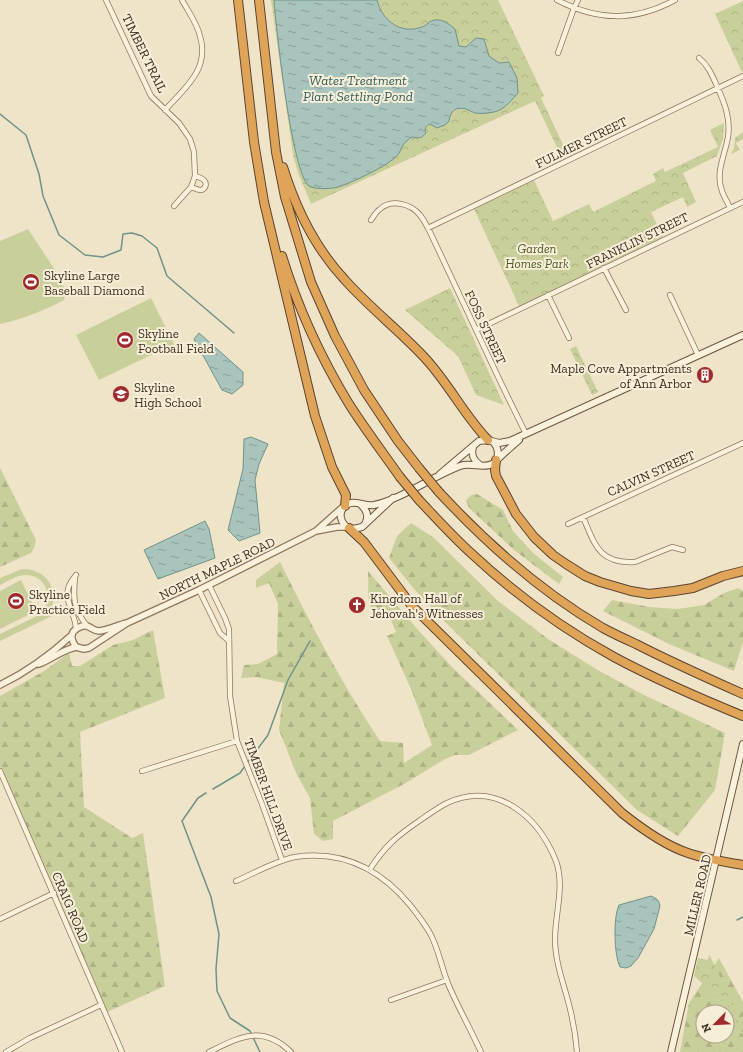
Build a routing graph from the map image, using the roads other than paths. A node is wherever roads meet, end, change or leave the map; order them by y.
1 (106, 0) edge
2 (182, 0) edge
3 (238, 0) edge
4 (259, 0) edge
5 (558, 0) edge
6 (578, 0) edge
7 (676, 0) edge
8 (574, 8) junction
9 (558, 53) dead end
10 (699, 58) dead end
11 (743, 76) edge
12 (718, 88) junction
13 (165, 110) junction
14 (272, 118) junction
15 (195, 176) junction
16 (191, 187) junction
17 (264, 202) junction
18 (743, 202) edge
19 (174, 206) dead end
20 (730, 208) junction
21 (371, 220) dead end
22 (428, 228) junction
23 (604, 268) junction
24 (548, 295) junction
25 (670, 295) dead end
26 (626, 310) dead end
27 (476, 330) junction
28 (743, 335) edge
29 (569, 338) dead end
30 (698, 355) junction
31 (526, 435) junction
32 (490, 441) junction
33 (743, 443) edge
34 (473, 447) junction
35 (497, 460) junction
36 (480, 465) junction
37 (440, 474) junction
38 (393, 498) junction
39 (360, 504) junction
40 (344, 506) junction
41 (583, 517) junction
42 (365, 523) junction
43 (568, 524) dead end
44 (348, 528) junction
45 (316, 531) junction
46 (683, 550) dead end
47 (743, 571) edge
48 (209, 585) junction
49 (199, 590) junction
50 (127, 623) junction
51 (87, 626) junction
52 (76, 629) junction
53 (93, 630) junction
54 (72, 635) junction
55 (228, 641) junction
56 (96, 643) junction
57 (76, 647) junction
58 (35, 666) junction
59 (0, 685) edge
60 (743, 694) edge
61 (743, 716) edge
62 (237, 741) junction
63 (743, 744) edge
64 (0, 771) edge
65 (142, 771) dead end
66 (1, 777) edge
67 (282, 860) junction
68 (716, 861) junction
69 (743, 865) edge
70 (370, 869) junction
71 (236, 882) dead end
72 (54, 893) junction
73 (0, 918) edge
74 (447, 980) junction
75 (391, 1000) dead end
76 (101, 1005) junction
77 (6, 1052) edge
78 (122, 1052) edge
79 (209, 1052) edge
80 (291, 1052) edge
81 (481, 1052) edge
82 (577, 1052) edge
83 (671, 1052) edge

1 - 13 street, TIMBER TRAIL
2 - 13 street
3 - 17 highway
4 - 14 highway
5 - 8 street
6 - 8 street
7 - 8 street
8 - 9 street
10 - 12 street
11 - 12 street, FULMER STREET
12 - 20 street
12 - 22 street, FULMER STREET
13 - 15 street, TIMBER TRAIL
14 - 32 highway
14 - 60 highway, bridge
15 - 16 street, TIMBER TRAIL
15 - 16 street
16 - 19 street, TIMBER TRAIL
17 - 40 highway
17 - 61 highway, bridge
18 - 20 street, FRANKLIN STREET
20 - 23 street, FRANKLIN STREET
21 - 22 street, FOSS STREET
22 - 27 street, FOSS STREET
23 - 24 street, FRANKLIN STREET
23 - 26 street
24 - 27 street, FRANKLIN STREET
24 - 29 street
25 - 30 street
27 - 31 street, FOSS STREET
28 - 30 main road
30 - 31 main road
31 - 32 main road
31 - 35 main road
32 - 34 main road
32 - 35 main road
33 - 41 street, CALVIN STREET
34 - 36 main road
34 - 37 main road
35 - 36 main road
35 - 47 highway
36 - 37 main road
37 - 38 main road
38 - 39 main road
38 - 42 main road
39 - 40 main road
39 - 42 main road
40 - 44 main road
40 - 45 street, NORTH MAPLE ROAD
41 - 43 street, CALVIN STREET
41 - 46 street
42 - 44 main road
44 - 45 street, NORTH MAPLE ROAD
44 - 68 highway
45 - 48 street, NORTH MAPLE ROAD
48 - 49 street, NORTH MAPLE ROAD
48 - 55 street, TIMBER HILL DRIVE
49 - 50 street, NORTH MAPLE ROAD
49 - 55 street
50 - 53 street, NORTH MAPLE ROAD
50 - 56 street, NORTH MAPLE ROAD
51 - 52 street
51 - 52 street
51 - 53 street
52 - 54 street
53 - 56 street
54 - 57 street
54 - 58 street
55 - 62 street, TIMBER HILL DRIVE
56 - 57 street
57 - 58 street
58 - 59 street
62 - 65 street
62 - 67 street, TIMBER HILL DRIVE
63 - 68 main road, MILLER ROAD
64 - 66 street, CRAIG ROAD
66 - 72 street, CRAIG ROAD
67 - 70 street
67 - 71 street
68 - 69 highway
68 - 83 main road, MILLER ROAD
70 - 74 street
70 - 82 street
72 - 73 street
72 - 76 street, CRAIG ROAD
74 - 75 street
74 - 81 street
76 - 77 street
76 - 78 street, CRAIG ROAD
79 - 80 street

